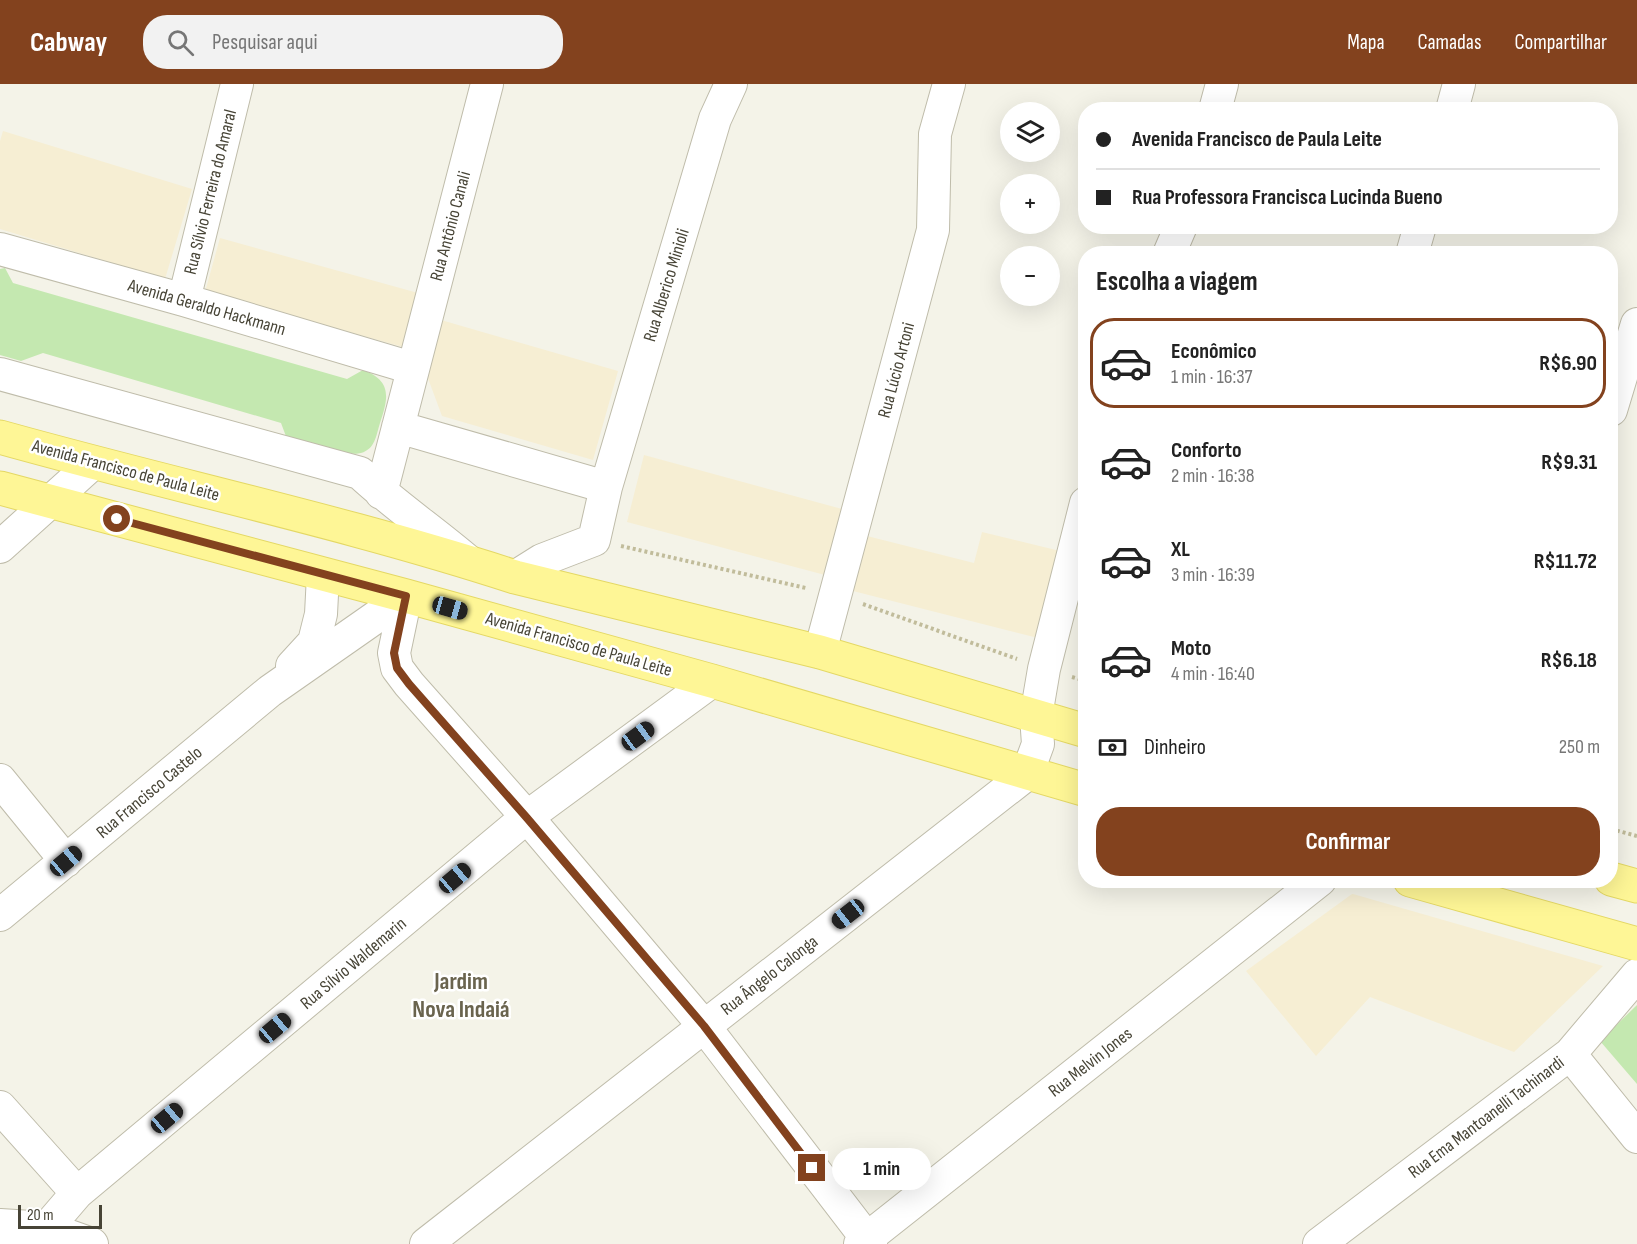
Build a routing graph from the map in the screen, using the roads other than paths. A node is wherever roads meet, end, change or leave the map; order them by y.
1 (237, 84) edge
2 (487, 84) edge
3 (731, 84) edge
4 (949, 84) edge
5 (1222, 84) edge
6 (1459, 84) edge
7 (1217, 102) edge
8 (1454, 102) edge
9 (0, 249) edge
10 (184, 300) junction
11 (1637, 324) edge
12 (412, 368) junction
13 (0, 374) edge
14 (1618, 387) edge
15 (398, 427) junction
16 (0, 436) edge
17 (93, 463) junction
18 (606, 487) junction
19 (0, 488) edge
20 (381, 494) junction
21 (49, 501) junction
22 (1078, 535) edge
23 (0, 547) edge
24 (469, 562) junction
25 (323, 575) junction
26 (516, 577) junction
27 (406, 596) junction
28 (820, 652) junction
29 (712, 681) junction
30 (270, 692) junction
31 (1036, 716) junction
32 (1078, 729) edge
33 (1027, 774) junction
34 (0, 780) edge
35 (1078, 788) edge
36 (527, 818) junction
37 (66, 861) junction
38 (1618, 881) edge
39 (1637, 886) edge
40 (1310, 888) edge
41 (1438, 888) edge
42 (0, 915) edge
43 (1637, 944) edge
44 (1637, 975) edge
45 (704, 1026) junction
46 (1570, 1053) junction
47 (0, 1107) edge
48 (1637, 1137) edge
49 (77, 1193) junction
50 (0, 1225) edge
51 (47, 1228) junction
52 (866, 1242) edge
53 (14, 1244) edge
54 (93, 1244) edge
55 (426, 1244) edge
56 (1319, 1244) edge

1 - 10 street, Rua Sílvio Ferreira do Amaral
2 - 12 street, Rua Antônio Canali
3 - 18 street, Rua Alberico Minioli
4 - 28 street, Rua Lúcio Artoni
5 - 7 street
6 - 8 street
9 - 10 street, Avenida Geraldo Hackmann
10 - 12 street, Avenida Geraldo Hackmann
11 - 14 street
12 - 15 street, Rua Antônio Canali
13 - 20 street
15 - 18 street
15 - 20 street, Rua Antônio Canali
16 - 17 main road, Avenida Francisco de Paula Leite
17 - 21 street
17 - 24 main road, Avenida Francisco de Paula Leite
18 - 26 street, Rua Alberico Minioli
19 - 21 main road, Avenida Francisco de Paula Leite
20 - 24 street
21 - 23 street
21 - 25 main road, Avenida Francisco de Paula Leite
22 - 31 street
24 - 26 main road, Avenida Francisco de Paula Leite
25 - 27 main road, Avenida Francisco de Paula Leite
25 - 30 street, Rua Francisco Castelo
26 - 28 main road, Avenida Francisco de Paula Leite
27 - 29 main road, Avenida Francisco de Paula Leite
27 - 30 street, Rua Francisco Castelo
27 - 36 street
28 - 31 main road, Avenida Francisco de Paula Leite
29 - 33 main road, Avenida Francisco de Paula Leite
29 - 36 street, Rua Sílvio Waldemarin
30 - 37 street, Rua Francisco Castelo
31 - 32 main road, Avenida Francisco de Paula Leite
31 - 33 street
33 - 35 main road, Avenida Francisco de Paula Leite
33 - 45 street, Rua Ângelo Calonga
34 - 37 street
36 - 45 street
36 - 49 street, Rua Sílvio Waldemarin
37 - 42 street, Rua Francisco Castelo
38 - 39 main road
40 - 52 street, Rua Melvin Jones
41 - 43 main road
44 - 46 street, Rua Ema Mantoanelli Tachinardi
45 - 52 street
45 - 55 street, Rua Ângelo Calonga
46 - 48 street
46 - 56 street, Rua Ema Mantoanelli Tachinardi
47 - 49 street
49 - 51 street, Rua Sílvio Waldemarin
50 - 51 street
51 - 53 street, Rua Sílvio Waldemarin
51 - 54 street

